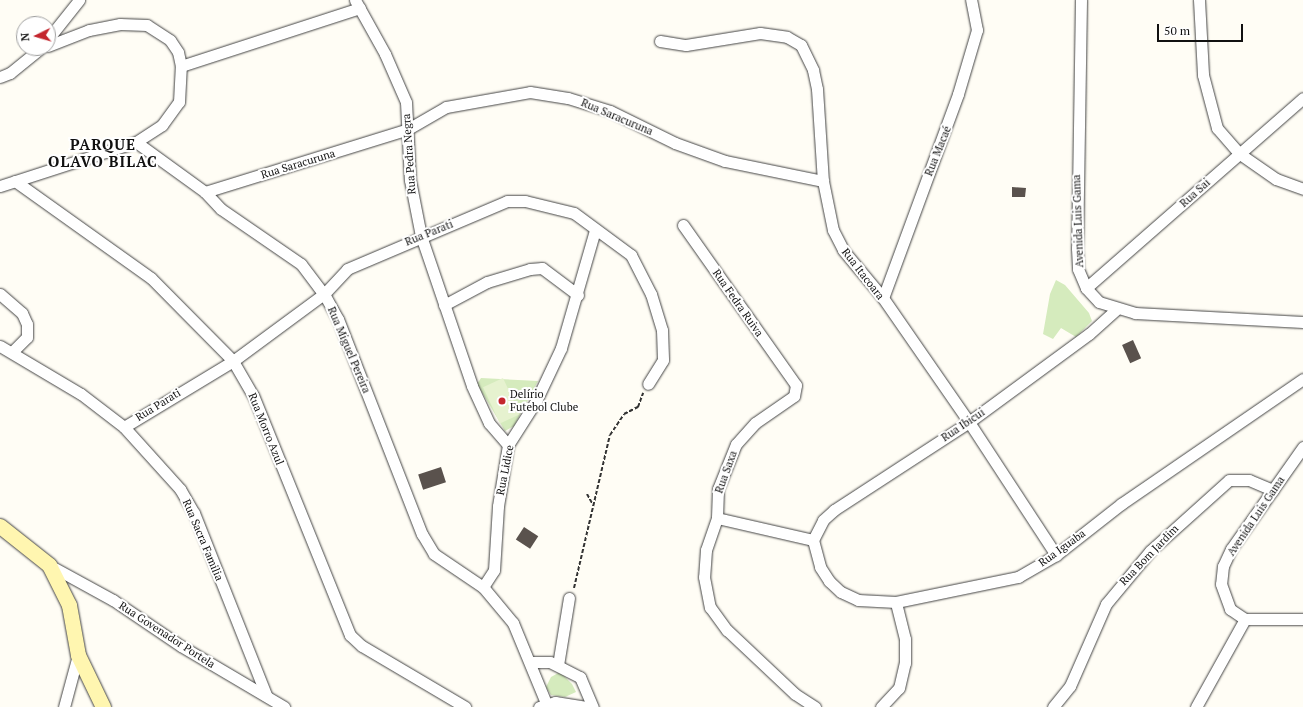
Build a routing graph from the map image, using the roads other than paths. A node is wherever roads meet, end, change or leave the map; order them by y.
1 (79, 0) edge
2 (971, 0) edge
3 (1080, 0) edge
4 (1199, 0) edge
5 (358, 4) edge
6 (56, 29) edge
7 (660, 40) dead end
8 (56, 43) edge
9 (31, 56) edge
10 (181, 66) junction
11 (0, 77) edge
12 (1303, 98) edge
13 (408, 129) junction
14 (136, 142) junction
15 (1240, 154) junction
16 (823, 181) junction
17 (15, 182) junction
18 (0, 186) edge
19 (1303, 189) edge
20 (205, 192) junction
21 (683, 225) dead end
22 (595, 230) junction
23 (421, 236) junction
24 (1086, 288) junction
25 (0, 294) edge
26 (324, 294) junction
27 (578, 295) junction
28 (882, 298) junction
29 (444, 305) junction
30 (1116, 310) junction
31 (1303, 322) edge
32 (0, 346) edge
33 (12, 352) junction
34 (232, 361) junction
35 (1303, 379) edge
36 (794, 380) joint
37 (648, 384) road end
38 (969, 422) junction
39 (124, 426) junction
40 (508, 445) junction
41 (1303, 447) edge
42 (1274, 490) junction
43 (717, 518) junction
44 (0, 526) edge
45 (813, 540) junction
46 (1056, 555) junction
47 (49, 565) junction
48 (483, 587) junction
49 (569, 598) road end
50 (896, 602) junction
51 (1245, 619) junction
52 (1303, 619) edge
53 (78, 655) junction
54 (531, 662) junction
55 (558, 665) junction
56 (266, 695) junction
57 (546, 704) edge
58 (64, 707) edge
59 (103, 707) edge
60 (284, 707) edge
61 (465, 707) edge
62 (585, 707) edge
63 (593, 707) edge
64 (815, 707) edge
65 (881, 707) edge
66 (1053, 707) edge
67 (1196, 707) edge

1 - 6 street
2 - 28 street, Rua Macaé
3 - 24 street, Avenida Luis Gama
4 - 15 street
5 - 10 street
5 - 13 street, Rua Pedra Negra
7 - 16 street, Rua Itacoara
8 - 10 street
9 - 11 street
10 - 14 street
12 - 15 street, Rua Sai
13 - 16 street, Rua Saracuruna
13 - 20 street, Rua Saracuruna
13 - 23 street, Rua Pedra Negra
14 - 17 street
14 - 20 street, Rua Miguel Pereira
15 - 19 street
15 - 24 street, Rua Sai
16 - 28 street, Rua Itacoara
17 - 18 street
17 - 34 street, Rua Morro Azul
20 - 26 street, Rua Miguel Pereira
21 - 36 street, Rua Fedra Ruiva
22 - 23 street, Rua Parati
22 - 27 street, Rua Lidice
22 - 37 street, Rua Parati
23 - 26 street, Rua Parati
23 - 29 street, Rua Pedra Negra
24 - 30 street, Avenida Luis Gama
25 - 33 street
26 - 34 street, Rua Parati
26 - 48 street, Rua Miguel Pereira
27 - 29 street
27 - 40 street, Rua Lidice
28 - 38 street, Rua Itacoara
29 - 40 street, Rua Pedra Negra
30 - 31 street, Avenida Luis Gama
30 - 38 street, Rua Ibicui
32 - 33 street, Rua Sacra Familia
33 - 39 street, Rua Sacra Familia
34 - 39 street, Rua Parati
34 - 61 street, Rua Morro Azul
35 - 46 street, Rua Iguaba
36 - 43 street, Rua Saxa
38 - 45 street, Rua Ibicui
38 - 46 street, Rua Itacoara
39 - 56 street, Rua Sacra Familia
40 - 48 street, Rua Lidice
41 - 42 street, Avenida Luis Gama
42 - 51 street, Avenida Luis Gama
42 - 66 street, Rua Bom Jardim
43 - 45 street
43 - 64 street
44 - 47 main road
45 - 50 street, Rua Iguaba
46 - 50 street, Rua Iguaba
47 - 53 main road
47 - 56 street, Rua Govenador Portela
48 - 54 street
49 - 55 street
50 - 65 street
51 - 52 street
51 - 67 street
53 - 58 street
53 - 59 main road
54 - 55 street
54 - 57 street
55 - 63 street
56 - 60 street, Rua Govenador Portela
57 - 62 street

